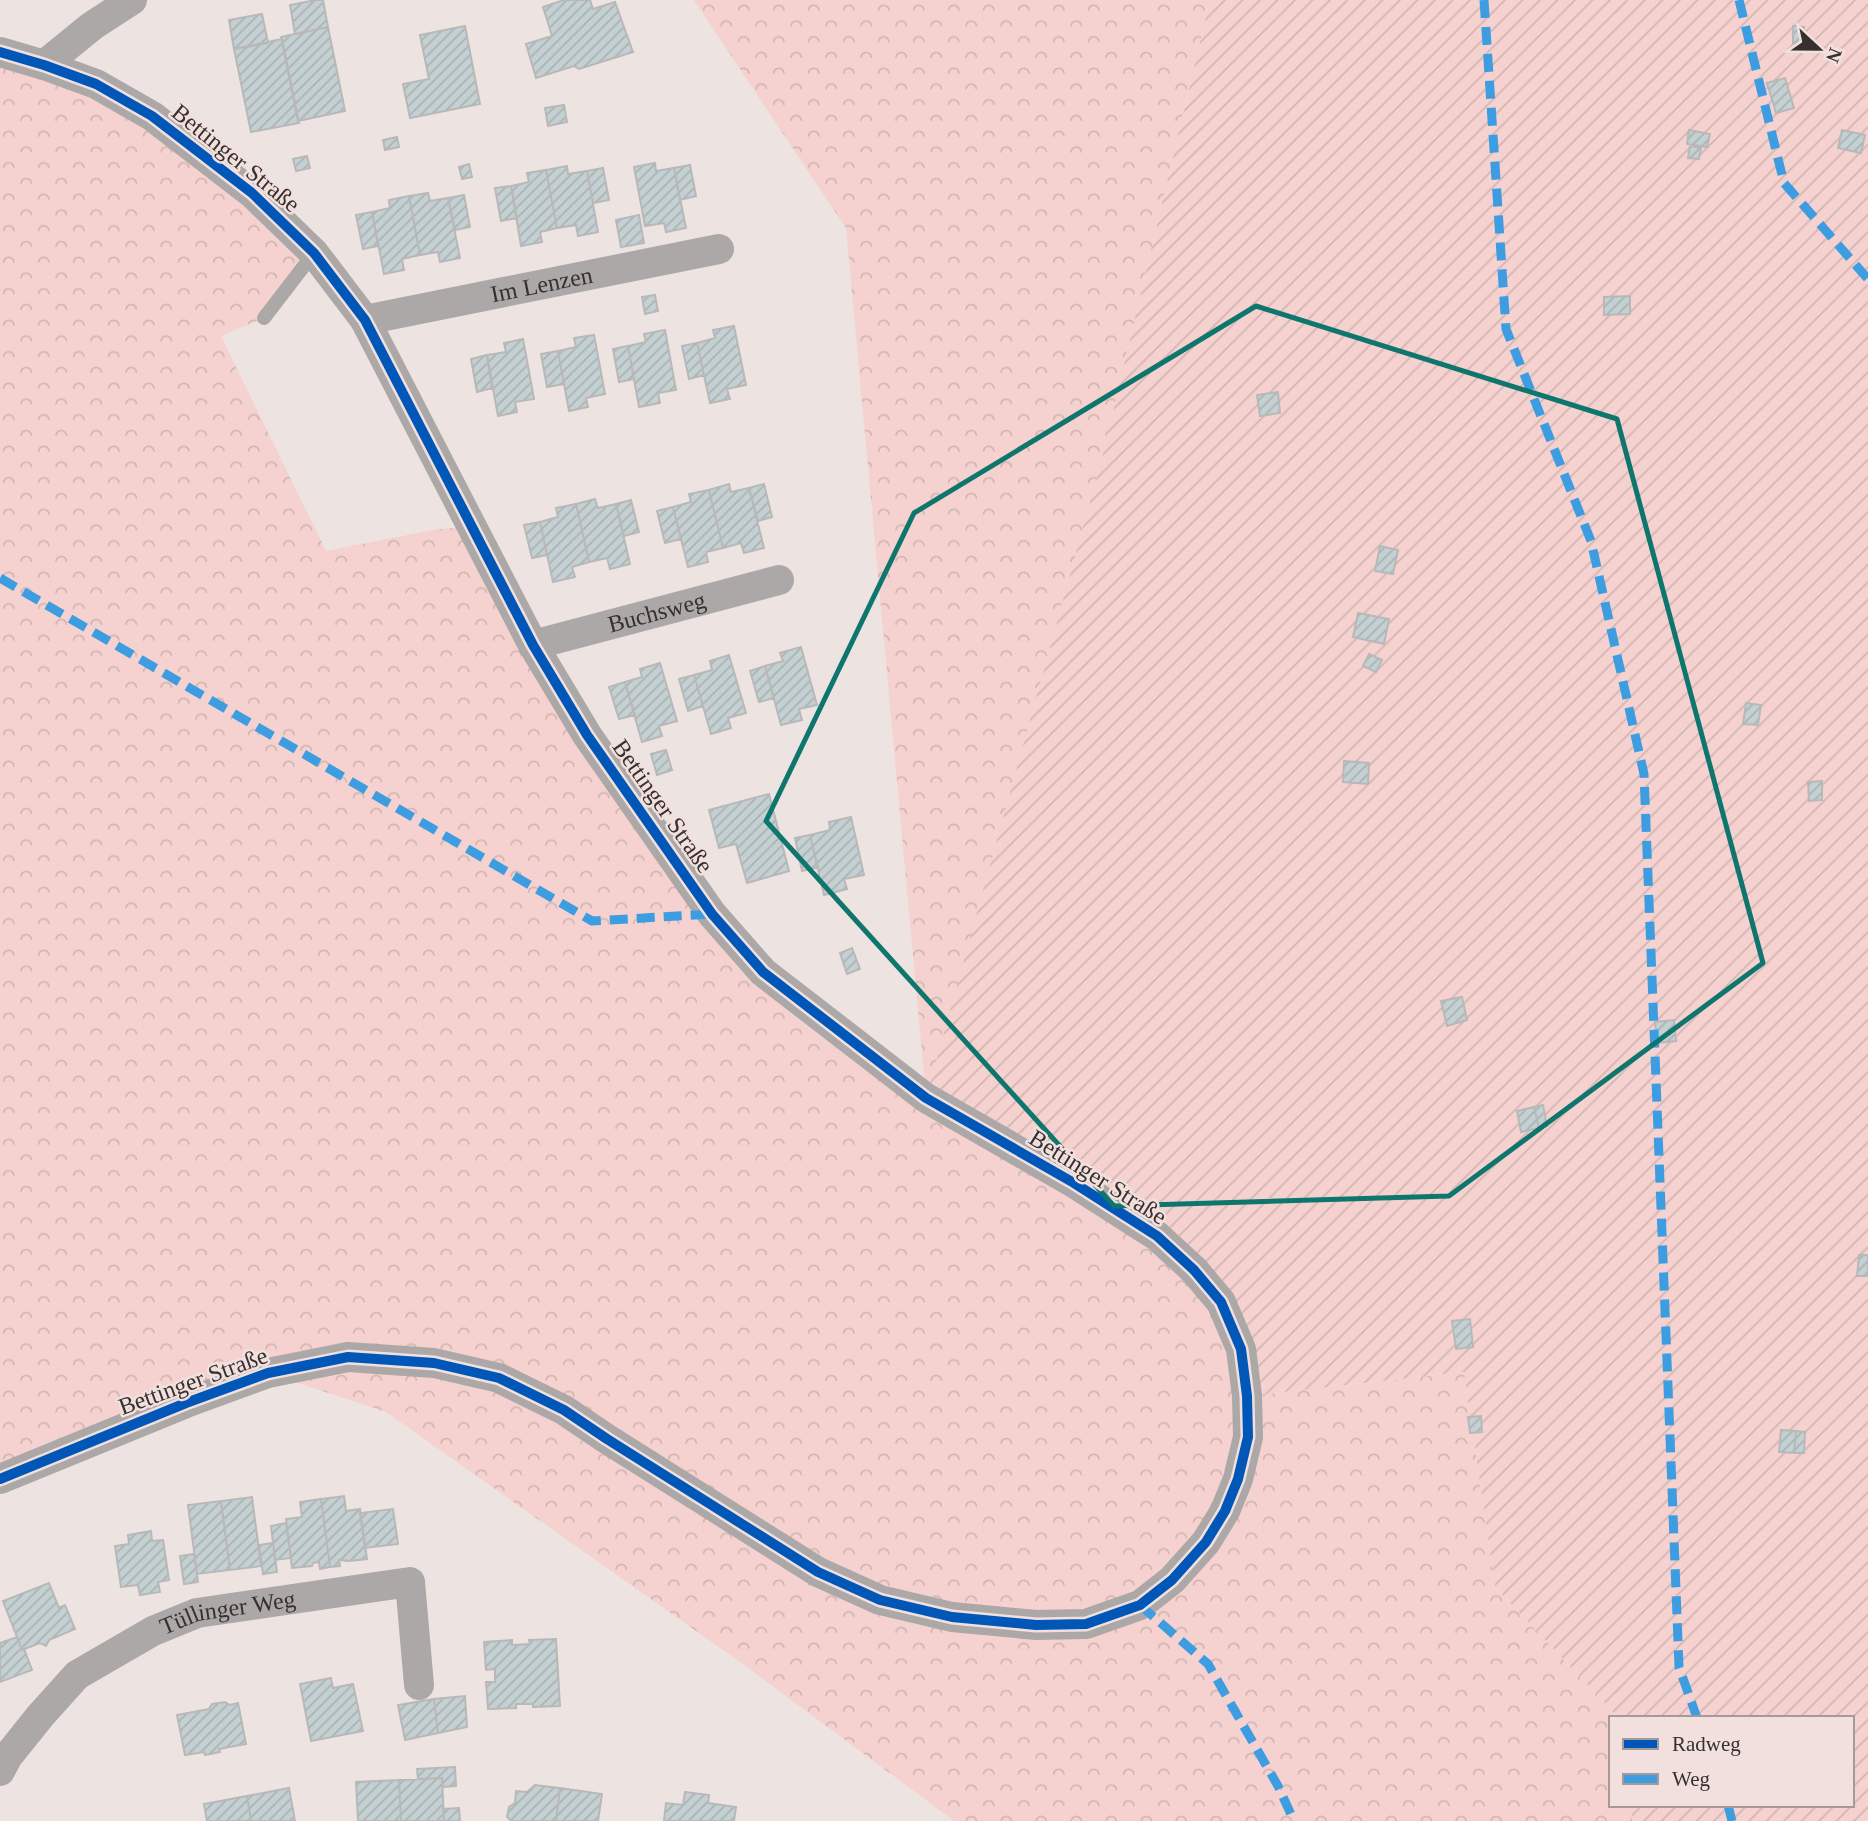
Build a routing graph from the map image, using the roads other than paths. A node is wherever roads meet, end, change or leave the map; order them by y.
1 (132, 0) edge
2 (0, 52) edge
3 (44, 65) junction
4 (719, 248) dead end
5 (314, 253) junction
6 (264, 318) dead end
7 (365, 320) junction
8 (779, 580) dead end
9 (533, 645) junction
10 (0, 1479) edge
11 (419, 1685) dead end
12 (0, 1771) edge

1 - 3 street
2 - 3 street, Bettinger Straße
3 - 5 street, Bettinger Straße
4 - 7 street, Im Lenzen
5 - 6 lane
5 - 7 street, Bettinger Straße
7 - 9 street, Bettinger Straße
8 - 9 street, Buchsweg
9 - 10 street, Bettinger Straße
11 - 12 street, Tüllinger Weg

